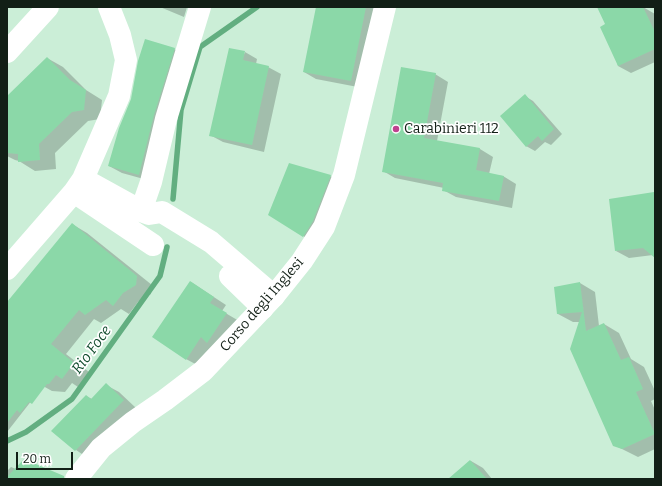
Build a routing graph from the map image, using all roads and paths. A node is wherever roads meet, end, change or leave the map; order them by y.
1 (48, 7) edge
2 (110, 7) edge
3 (200, 7) edge
4 (385, 7) edge
5 (7, 52) edge
6 (78, 186) junction
7 (145, 212) junction
8 (153, 245) dead end
9 (7, 269) edge
10 (269, 302) junction
11 (76, 479) edge

1 - 5 street
2 - 6 street
3 - 7 street
4 - 10 street, Corso degli Inglesi
6 - 7 street
6 - 8 street
6 - 9 street
7 - 10 street
10 - 11 street, Corso degli Inglesi

